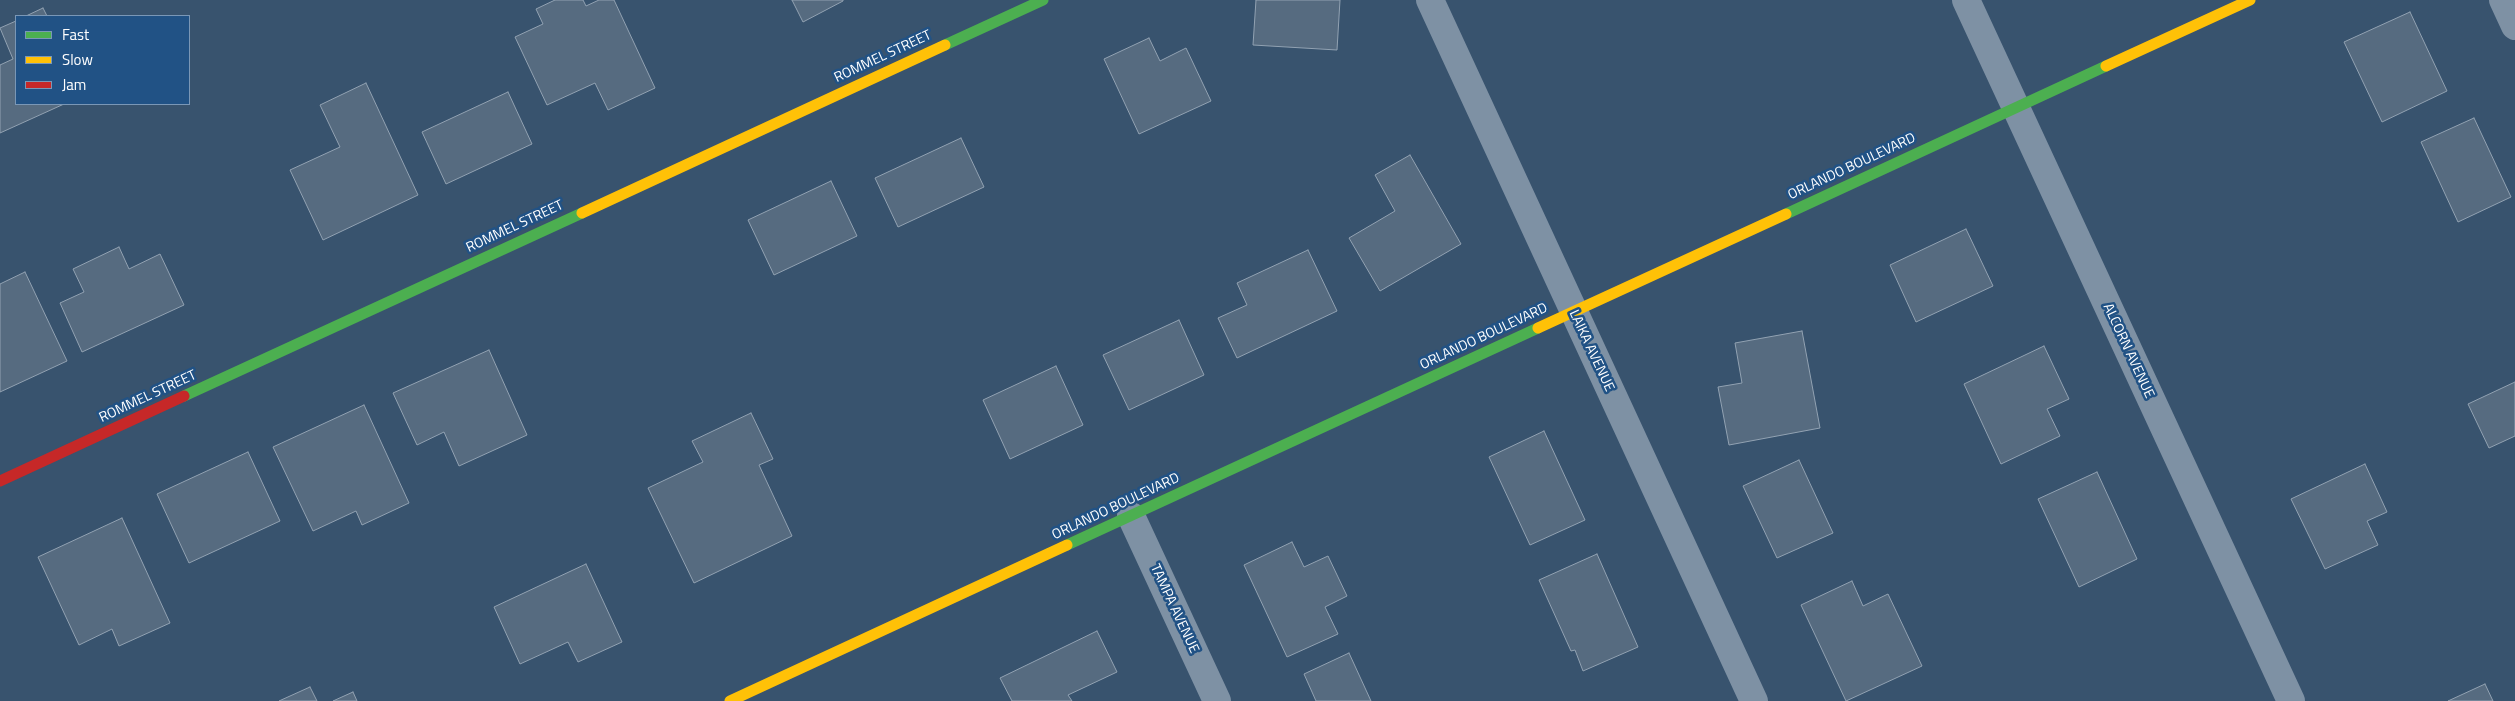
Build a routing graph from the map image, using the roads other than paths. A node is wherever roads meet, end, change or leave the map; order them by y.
1 (1043, 0) edge
2 (1430, 0) edge
3 (1966, 0) edge
4 (2250, 0) edge
5 (2503, 0) edge
6 (2515, 26) edge
7 (2016, 108) junction
8 (1573, 312) junction
9 (0, 481) edge
10 (1131, 516) junction
11 (730, 701) edge
12 (1217, 701) edge
13 (1754, 701) edge
14 (2291, 701) edge

1 - 9 street, ROMMEL STREET
2 - 8 street, LAIKA AVENUE
3 - 7 street, ALCORN AVENUE
4 - 7 street, ORLANDO BOULEVARD
5 - 6 street
7 - 8 street, ORLANDO BOULEVARD
7 - 14 street, ALCORN AVENUE
8 - 10 street, ORLANDO BOULEVARD
8 - 13 street, LAIKA AVENUE
10 - 11 street, ORLANDO BOULEVARD
10 - 12 street, TAMPA AVENUE

